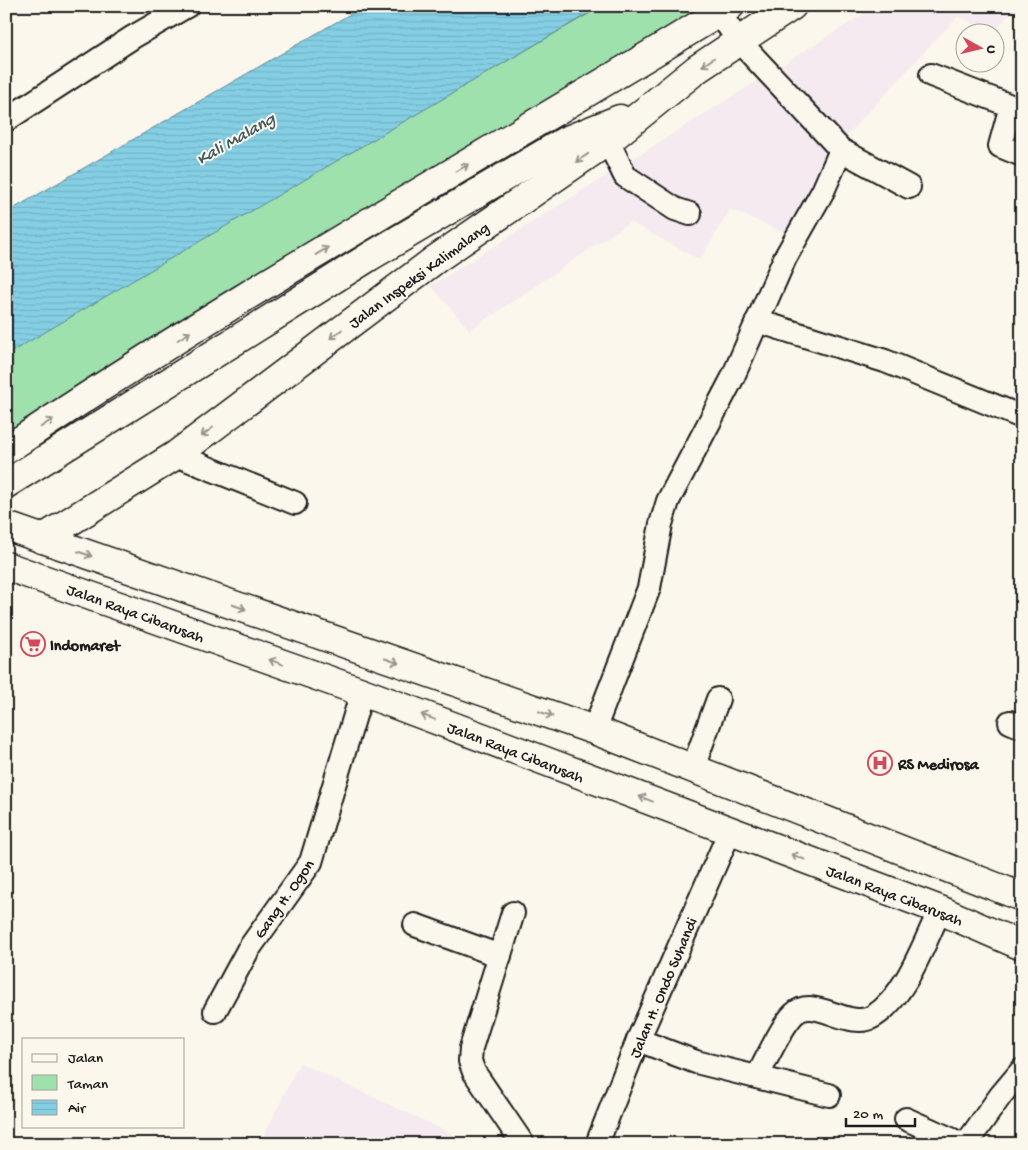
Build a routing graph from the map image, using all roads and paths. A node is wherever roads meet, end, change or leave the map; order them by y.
1 (187, 6) edge
2 (792, 6) edge
3 (724, 10) edge
4 (738, 40) junction
5 (637, 64) junction
6 (931, 75) dead end
7 (649, 108) junction
8 (6, 120) edge
9 (608, 141) junction
10 (560, 144) junction
11 (841, 150) junction
12 (1022, 155) edge
13 (909, 188) dead end
14 (690, 214) dead end
15 (757, 321) junction
16 (1022, 417) edge
17 (6, 450) edge
18 (176, 455) junction
19 (6, 484) edge
20 (296, 503) dead end
21 (9, 526) edge
22 (42, 539) junction
23 (6, 566) edge
24 (362, 692) junction
25 (718, 699) dead end
26 (594, 730) junction
27 (693, 768) junction
28 (730, 831) junction
29 (1022, 897) edge
30 (940, 910) junction
31 (513, 913) dead end
32 (415, 925) dead end
33 (1022, 946) edge
34 (500, 956) junction
35 (214, 1011) dead end
36 (638, 1040) junction
37 (1022, 1070) edge
38 (757, 1077) junction
39 (829, 1095) dead end
40 (906, 1119) dead end
41 (523, 1144) edge
42 (597, 1144) edge
43 (962, 1144) edge
44 (966, 1144) edge

1 - 8 street
2 - 4 main road, Jalan Inspeksi Kalimalang
3 - 4 street
3 - 5 main road
4 -> 7 main road, Jalan Inspeksi Kalimalang
4 - 11 street
5 - 10 main road
17 -> 5 main road
6 - 12 street
7 - 9 main road, Jalan Inspeksi Kalimalang
7 - 10 main road
9 - 14 street
9 -> 18 main road, Jalan Inspeksi Kalimalang
10 - 19 main road
11 - 13 street
11 - 15 street
15 - 16 street
15 - 26 street
18 - 20 street
18 - 22 main road, Jalan Inspeksi Kalimalang
21 - 22 main road
22 -> 26 main road
24 -> 23 main road, Jalan Raya Cibarusah
28 -> 24 main road, Jalan Raya Cibarusah
24 - 35 street, Gang H. Ogon
25 - 27 street
26 - 27 main road
27 - 29 main road
30 -> 28 main road, Jalan Raya Cibarusah
28 - 36 street, Jalan H. Ondo Suhandi
30 - 33 main road, Jalan Raya Cibarusah
30 - 38 street
31 - 34 street
32 - 34 street
34 - 41 street
36 - 38 street
36 - 42 street, Jalan H. Ondo Suhandi
37 - 44 street
38 - 39 street
40 - 43 street

